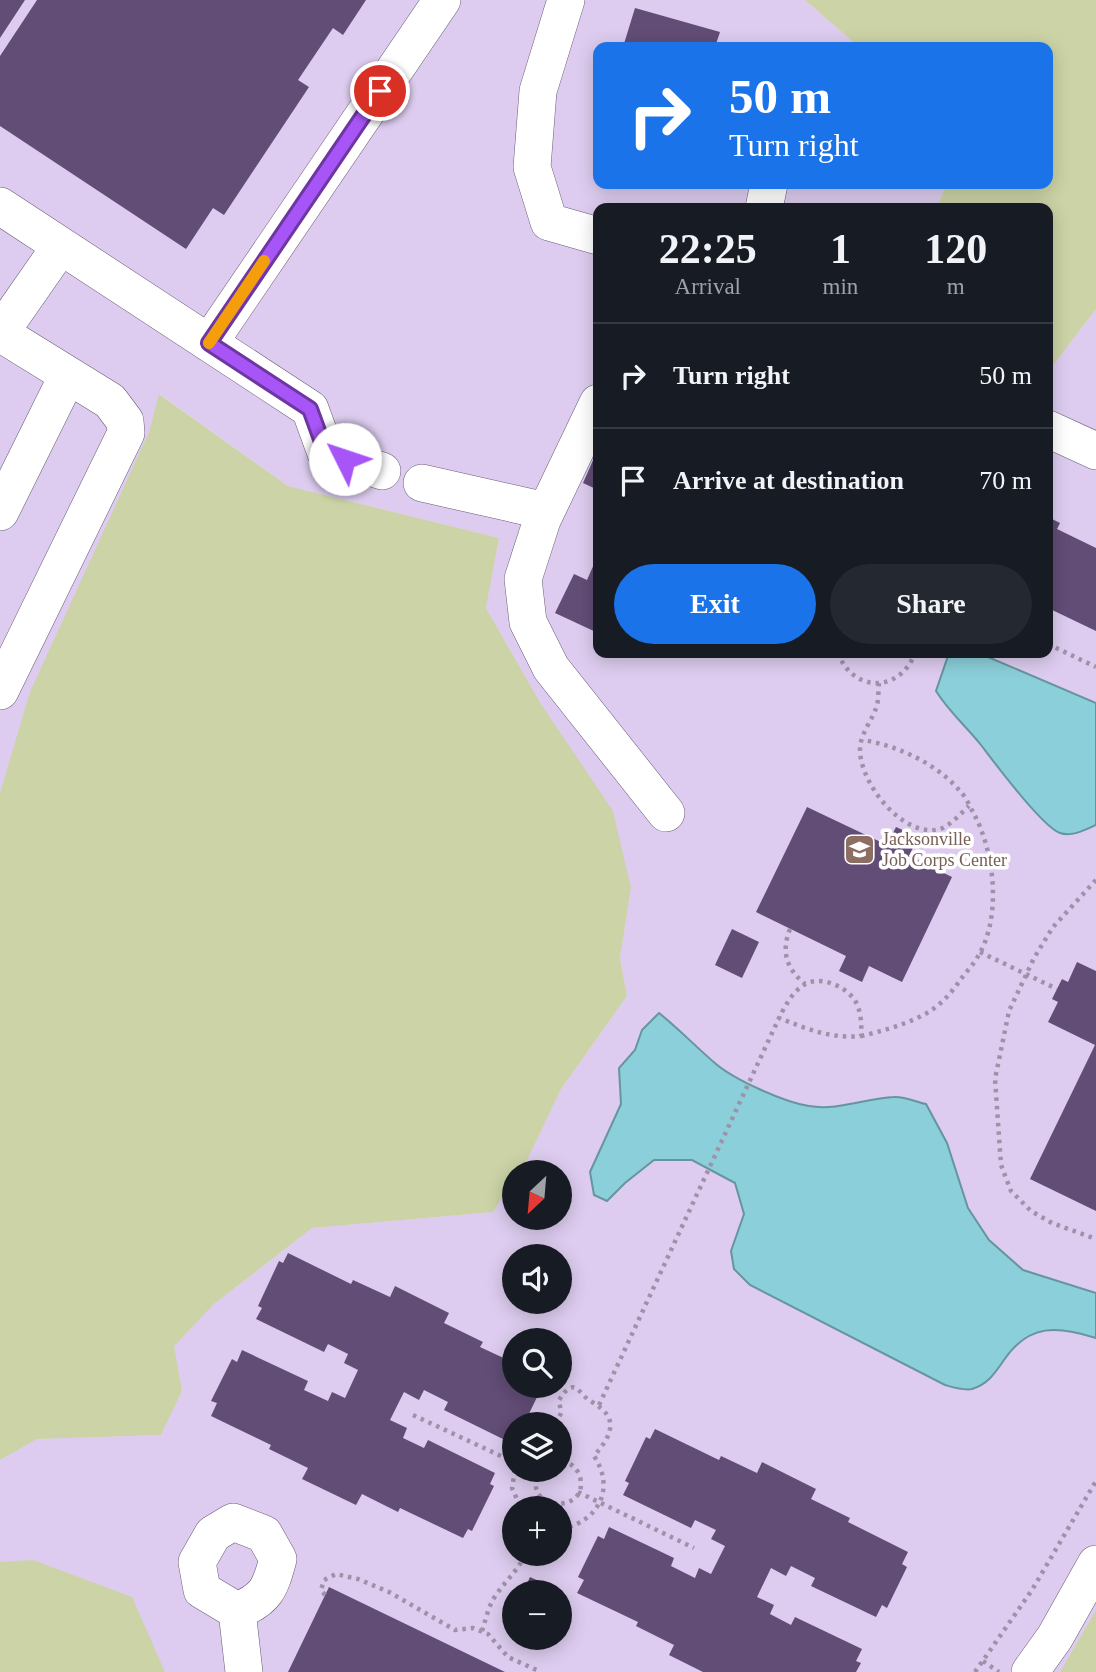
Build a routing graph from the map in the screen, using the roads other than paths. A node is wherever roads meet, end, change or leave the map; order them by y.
1 (442, 0) edge
2 (566, 0) edge
3 (0, 206) edge
4 (593, 235) edge
5 (60, 247) junction
6 (0, 333) edge
7 (209, 343) junction
8 (68, 375) junction
9 (593, 414) edge
10 (1053, 431) edge
11 (1096, 451) edge
12 (382, 471) dead end
13 (422, 483) dead end
14 (4, 492) edge
15 (547, 511) junction
16 (0, 691) edge
17 (666, 813) dead end
18 (1096, 1564) edge
19 (237, 1611) dead end
20 (244, 1672) edge
21 (1030, 1672) edge

1 - 7 lane
2 - 4 lane
3 - 5 lane
5 - 6 lane
5 - 7 lane
6 - 8 lane
7 - 12 lane
8 - 14 lane
8 - 16 lane
9 - 15 lane
10 - 11 lane
13 - 15 lane
15 - 17 lane
18 - 21 lane
19 - 20 lane

